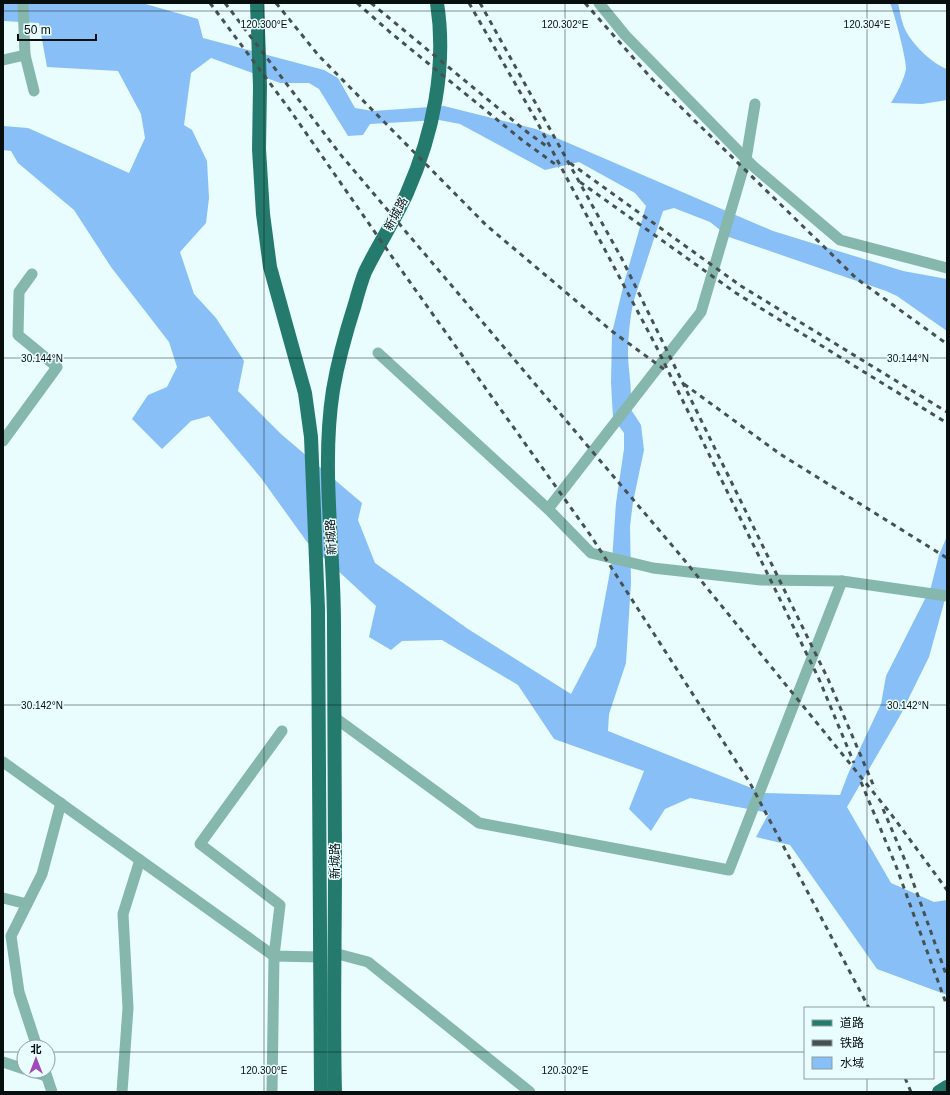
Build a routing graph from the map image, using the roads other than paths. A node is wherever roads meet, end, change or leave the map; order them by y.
1 (23, 3) edge
2 (257, 3) edge
3 (437, 3) edge
4 (599, 3) edge
5 (25, 55) junction
6 (3, 60) edge
7 (34, 92) dead end
8 (755, 104) dead end
9 (746, 159) junction
10 (947, 268) edge
11 (32, 274) dead end
12 (378, 353) dead end
13 (3, 441) edge
14 (548, 509) junction
15 (842, 581) junction
16 (947, 596) edge
17 (334, 717) junction
18 (282, 731) dead end
19 (3, 762) edge
20 (60, 803) junction
21 (140, 860) junction
22 (3, 898) edge
23 (27, 904) junction
24 (334, 952) junction
25 (274, 956) junction
26 (319, 957) junction
27 (34, 1039) edge
28 (3, 1062) edge
29 (16, 1066) edge
30 (48, 1079) edge
31 (947, 1087) edge
32 (52, 1092) edge
33 (122, 1092) edge
34 (272, 1092) edge
35 (321, 1092) edge
36 (335, 1092) edge
37 (530, 1092) edge
38 (939, 1092) edge

1 - 5 street
2 - 26 main road, 新城路
3 - 17 main road, 新城路
4 - 9 street
5 - 6 street
5 - 7 street
8 - 9 street
9 - 10 street
9 - 14 street
11 - 13 street
12 - 14 street
14 - 15 street
15 - 16 street
15 - 17 street
17 - 24 main road, 新城路
18 - 25 street
19 - 20 street
20 - 21 street
20 - 23 street
21 - 25 street
21 - 33 street
22 - 23 street
23 - 27 street
24 - 36 main road, 新城路
24 - 37 street
25 - 26 street
25 - 34 street
26 - 35 main road, 新城路
28 - 29 street
30 - 32 street
31 - 38 main road

